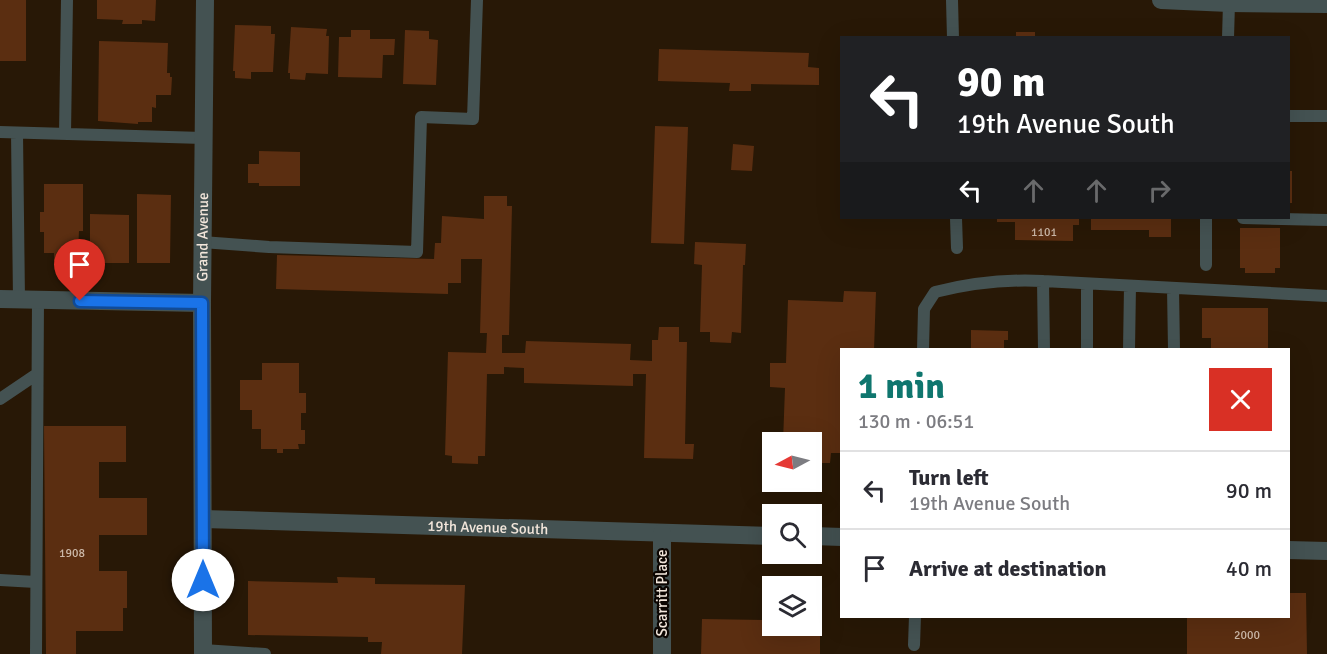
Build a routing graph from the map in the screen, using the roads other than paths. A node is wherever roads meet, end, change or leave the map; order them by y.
1 (67, 0) edge
2 (205, 0) edge
3 (477, 0) edge
4 (952, 0) edge
5 (1161, 0) edge
6 (1229, 3) junction
7 (1327, 4) edge
8 (952, 36) edge
9 (1228, 36) edge
10 (1290, 116) edge
11 (1327, 116) edge
12 (0, 132) edge
13 (17, 133) junction
14 (65, 134) junction
15 (203, 138) junction
16 (956, 219) edge
17 (1206, 219) edge
18 (1285, 219) edge
19 (1327, 220) edge
20 (202, 242) junction
21 (957, 248) dead end
22 (1206, 265) dead end
23 (1043, 281) junction
24 (1088, 284) junction
25 (1130, 286) junction
26 (1173, 288) junction
27 (1327, 296) edge
28 (0, 300) edge
29 (19, 300) junction
30 (38, 300) junction
31 (202, 303) junction
32 (923, 348) edge
33 (1044, 348) edge
34 (1087, 348) edge
35 (1129, 348) edge
36 (1174, 348) edge
37 (38, 374) junction
38 (0, 399) edge
39 (203, 519) junction
40 (662, 533) junction
41 (762, 536) edge
42 (822, 537) edge
43 (840, 537) edge
44 (1290, 550) edge
45 (1327, 551) edge
46 (0, 580) edge
47 (36, 582) junction
48 (915, 618) edge
49 (914, 645) dead end
50 (203, 652) edge
51 (36, 654) edge
52 (265, 654) edge
53 (662, 654) edge

1 - 14 lane
2 - 15 street, Grand Avenue
3 - 20 lane
4 - 8 lane
5 - 6 street
6 - 7 street
6 - 9 lane
10 - 11 lane
12 - 13 lane
13 - 14 lane
13 - 29 lane
14 - 15 lane
15 - 20 street, Grand Avenue
16 - 21 lane
17 - 22 lane
18 - 19 lane
20 - 31 street, Grand Avenue
23 - 24 lane
23 - 32 lane
23 - 33 lane
24 - 25 lane
24 - 34 lane
25 - 26 lane
25 - 35 lane
26 - 27 lane
26 - 36 lane
28 - 29 street
29 - 30 street
30 - 31 street
30 - 37 lane
31 - 39 street, Grand Avenue
37 - 38 lane
37 - 47 lane
39 - 40 street, 19th Avenue South
39 - 50 street, Grand Avenue
40 - 41 street, 19th Avenue South
40 - 53 street, Scarritt Place
42 - 43 street
44 - 45 street
46 - 47 lane
47 - 51 lane
48 - 49 lane
50 - 52 lane

